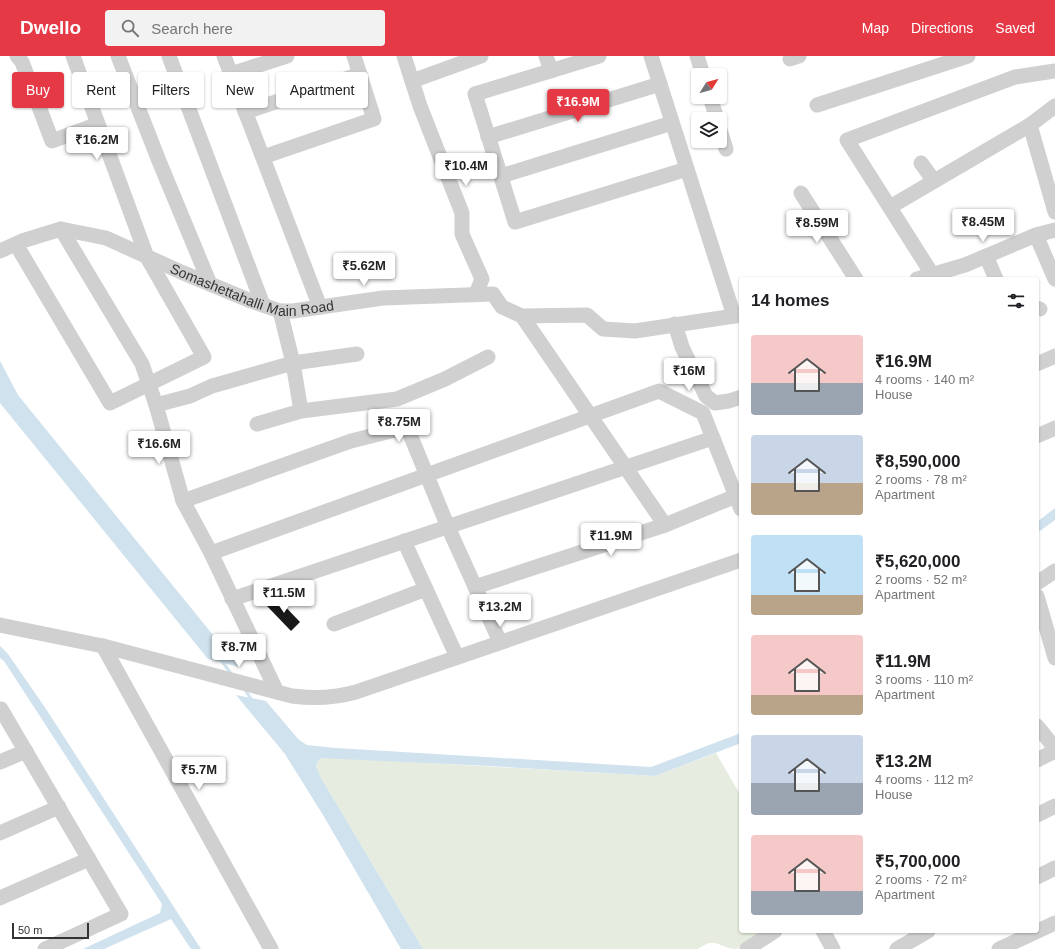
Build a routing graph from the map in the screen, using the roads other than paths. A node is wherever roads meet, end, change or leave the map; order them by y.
1 (17, 56) edge
2 (74, 56) edge
3 (118, 56) edge
4 (169, 56) edge
5 (224, 56) edge
6 (287, 56) edge
7 (354, 56) edge
8 (404, 56) edge
9 (481, 56) edge
10 (546, 56) edge
11 (597, 56) edge
12 (651, 56) edge
13 (697, 56) edge
14 (968, 56) edge
15 (701, 68) edge
16 (551, 71) junction
17 (1055, 71) edge
18 (230, 72) edge
19 (237, 72) edge
20 (359, 72) edge
21 (412, 81) junction
22 (660, 84) junction
23 (368, 100) edge
24 (276, 102) edge
25 (817, 105) dead end
26 (1055, 106) edge
27 (244, 108) edge
28 (245, 112) junction
29 (672, 123) junction
30 (98, 124) junction
31 (1030, 125) junction
32 (488, 137) junction
33 (263, 157) junction
34 (921, 163) dead end
35 (687, 169) junction
36 (501, 176) junction
37 (934, 182) junction
38 (801, 194) dead end
39 (890, 207) junction
40 (1055, 212) edge
41 (61, 229) junction
42 (1055, 230) edge
43 (1036, 235) junction
44 (17, 246) dead end
45 (0, 251) edge
46 (986, 256) junction
47 (147, 257) junction
48 (932, 274) junction
49 (855, 277) edge
50 (923, 277) edge
51 (995, 277) edge
52 (1055, 279) edge
53 (210, 284) junction
54 (476, 294) junction
55 (263, 305) junction
56 (320, 307) junction
57 (280, 311) junction
58 (522, 316) junction
59 (738, 316) edge
60 (674, 324) junction
61 (357, 354) dead end
62 (1055, 356) edge
63 (488, 357) dead end
64 (293, 363) junction
65 (1039, 363) edge
66 (739, 398) edge
67 (156, 406) junction
68 (301, 411) junction
69 (590, 416) junction
70 (257, 424) dead end
71 (1055, 428) edge
72 (1039, 435) edge
73 (713, 438) junction
74 (626, 467) junction
75 (426, 474) junction
76 (183, 501) junction
77 (738, 503) edge
78 (665, 525) junction
79 (448, 527) junction
80 (404, 541) junction
81 (210, 553) junction
82 (739, 561) edge
83 (1055, 571) edge
84 (1039, 582) edge
85 (475, 587) junction
86 (426, 589) junction
87 (232, 599) junction
88 (1039, 603) edge
89 (334, 624) dead end
90 (0, 625) edge
91 (500, 642) junction
92 (103, 646) junction
93 (457, 657) junction
94 (1055, 658) edge
95 (277, 692) junction
96 (0, 709) edge
97 (1039, 728) edge
98 (1055, 748) edge
99 (26, 751) junction
100 (1055, 751) edge
101 (1039, 759) edge
102 (0, 762) edge
103 (1055, 806) edge
104 (59, 807) junction
105 (1039, 815) edge
106 (0, 833) edge
107 (89, 858) junction
108 (1055, 868) edge
109 (1039, 876) edge
110 (0, 898) edge
111 (1055, 923) edge
112 (1039, 930) edge
113 (772, 933) edge
114 (824, 933) edge
115 (925, 933) edge
116 (1033, 933) edge
117 (71, 944) edge
118 (46, 949) edge
119 (271, 949) edge
120 (747, 949) edge
121 (833, 949) edge
122 (897, 949) edge
123 (999, 949) edge

1 - 30 street
2 - 30 street
3 - 53 street
4 - 55 street
5 - 18 street
6 - 19 street
7 - 20 street
8 - 21 street
9 - 21 street
10 - 16 street
11 - 16 street
12 - 22 street
13 - 15 street
14 - 25 street
16 - 32 street
17 - 39 street
21 - 54 street
22 - 29 street
22 - 32 street
23 - 33 street
24 - 28 street
26 - 31 street
27 - 28 street
28 - 33 street
29 - 35 street
29 - 36 street
30 - 47 street
31 - 37 street
31 - 40 street
32 - 36 street
33 - 56 street
34 - 37 street
35 - 36 street
35 - 59 street
37 - 39 street
38 - 49 street
39 - 48 street
41 - 45 street, Somashettahalli Main Road
41 - 47 street, Somashettahalli Main Road
41 - 67 street
42 - 43 street
43 - 46 street
43 - 52 street
44 - 47 street
46 - 48 street
46 - 51 street
47 - 53 street, Somashettahalli Main Road
48 - 50 street
53 - 55 street, Somashettahalli Main Road
54 - 56 street, Somashettahalli Main Road
54 - 58 street, Somashettahalli Main Road
55 - 57 street, Somashettahalli Main Road
56 - 57 street, Somashettahalli Main Road
57 - 64 street
58 - 60 street, Somashettahalli Main Road
58 - 69 street
59 - 60 street, Somashettahalli Main Road
60 - 66 street
61 - 64 street
62 - 65 street
63 - 68 street
64 - 67 street
64 - 68 street
67 - 76 street
68 - 70 street
69 - 73 street
69 - 74 street
69 - 75 street
71 - 72 street
73 - 74 street
73 - 77 street
74 - 78 street
74 - 79 street
75 - 76 street
75 - 79 street
75 - 81 street
76 - 81 street
77 - 78 street
78 - 85 street
79 - 80 street
79 - 85 street
80 - 86 street
80 - 87 street
81 - 87 street
82 - 91 street
83 - 84 street
85 - 91 street
86 - 89 street
86 - 93 street
87 - 95 street
88 - 94 street
90 - 92 street
91 - 93 street
92 - 95 street
92 - 119 street
93 - 95 street
96 - 99 street
97 - 98 street
99 - 102 street
99 - 104 street
100 - 101 street
103 - 105 street
104 - 106 street
104 - 107 street
107 - 110 street
107 - 117 street
108 - 109 street
111 - 112 street
113 - 120 street
114 - 121 street
115 - 122 street
116 - 123 street
117 - 118 street

